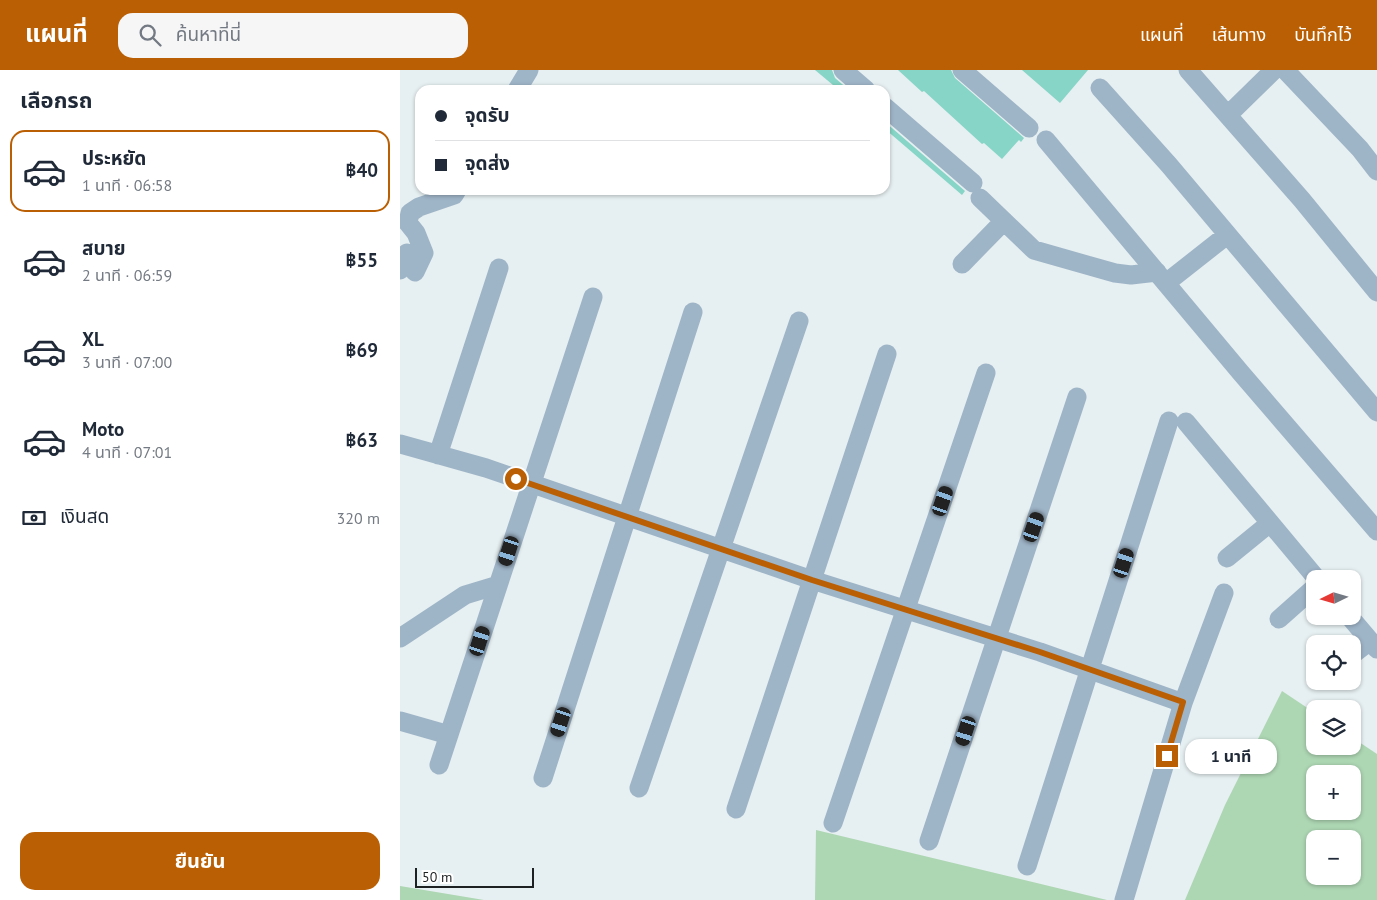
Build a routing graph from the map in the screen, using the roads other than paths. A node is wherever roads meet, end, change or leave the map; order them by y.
1 (529, 70) edge
2 (962, 70) edge
3 (1188, 70) edge
4 (1274, 70) edge
5 (1286, 70) edge
6 (848, 72) edge
7 (520, 85) edge
8 (861, 85) edge
9 (1100, 88) dead end
10 (890, 112) edge
11 (1228, 115) junction
12 (1029, 128) dead end
13 (1046, 140) dead end
14 (1377, 171) edge
15 (454, 195) edge
16 (1004, 221) junction
17 (1227, 235) junction
18 (962, 264) dead end
19 (407, 265) edge
20 (499, 268) dead end
21 (1162, 278) junction
22 (1377, 292) edge
23 (592, 297) dead end
24 (693, 312) dead end
25 (799, 321) dead end
26 (887, 354) dead end
27 (986, 374) dead end
28 (1077, 397) dead end
29 (1377, 412) edge
30 (400, 444) edge
31 (438, 455) junction
32 (531, 484) junction
33 (627, 517) junction
34 (1270, 524) junction
35 (1377, 531) edge
36 (721, 549) junction
37 (1227, 558) dead end
38 (1309, 570) edge
39 (812, 580) junction
40 (498, 585) junction
41 (1224, 592) dead end
42 (1306, 595) edge
43 (906, 610) junction
44 (1279, 619) dead end
45 (1357, 625) edge
46 (400, 638) edge
47 (996, 638) junction
48 (1374, 645) edge
49 (1361, 651) edge
50 (1090, 670) junction
51 (1183, 702) junction
52 (400, 721) edge
53 (449, 735) junction
54 (439, 765) dead end
55 (543, 778) dead end
56 (639, 788) dead end
57 (736, 809) dead end
58 (832, 823) dead end
59 (929, 841) dead end
60 (1028, 866) dead end
61 (1124, 900) edge

1 - 7 street
2 - 12 street
3 - 11 street
4 - 11 street
5 - 14 street
6 - 8 street
9 - 17 street
10 - 16 street
11 - 22 street
13 - 21 street
15 - 19 street
16 - 18 street
16 - 21 street
17 - 21 street
17 - 29 street
20 - 31 street
21 - 35 street
23 - 32 street
24 - 33 street
25 - 36 street
26 - 39 street
27 - 43 street
28 - 47 street
30 - 31 street
31 - 32 street
32 - 33 street
32 - 40 street
33 - 36 street
33 - 55 street
34 - 37 street
34 - 38 street
34 - 50 street
36 - 39 street
36 - 56 street
39 - 43 street
39 - 57 street
40 - 46 street
40 - 53 street
41 - 51 street
42 - 44 street
43 - 47 street
43 - 58 street
45 - 48 street
47 - 50 street
47 - 59 street
48 - 49 street
50 - 51 street
50 - 60 street
51 - 61 street
52 - 53 street
53 - 54 street

